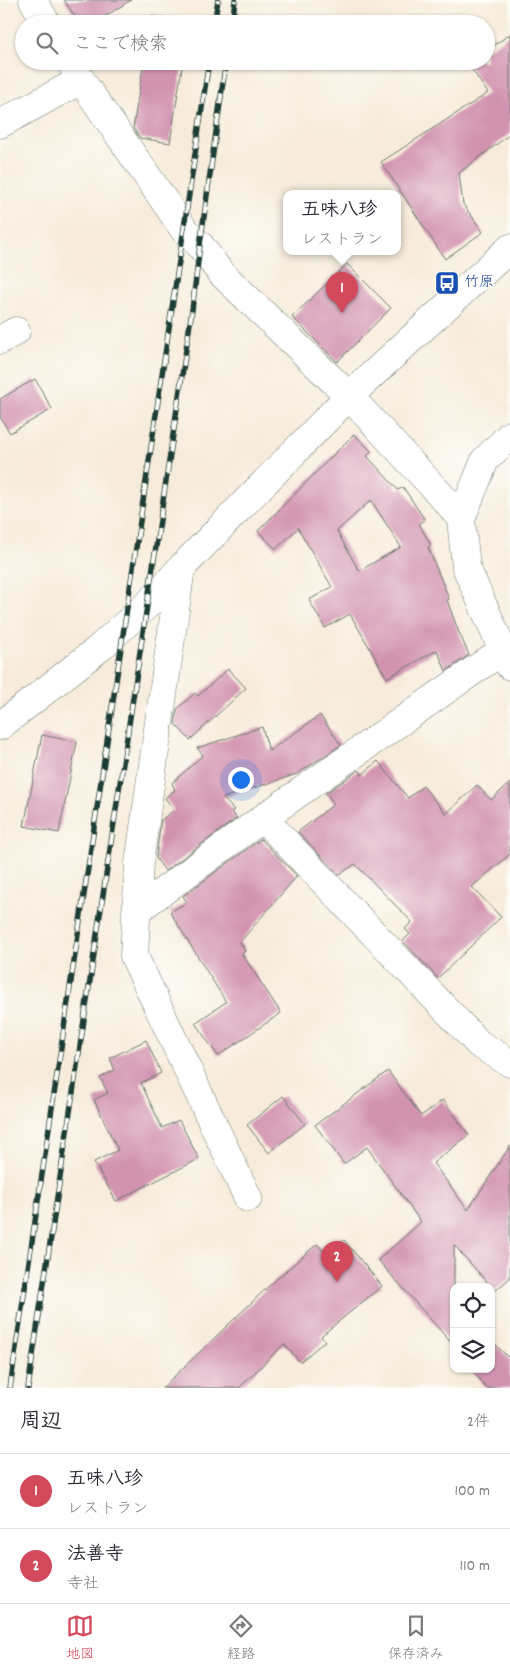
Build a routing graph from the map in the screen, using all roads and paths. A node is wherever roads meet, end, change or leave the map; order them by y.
1 (33, 0) edge
2 (42, 15) edge
3 (76, 71) edge
4 (0, 124) edge
5 (510, 248) edge
6 (349, 396) junction
7 (510, 435) edge
8 (461, 519) junction
9 (182, 568) junction
10 (506, 658) edge
11 (0, 726) edge
12 (263, 818) junction
13 (136, 911) junction
14 (510, 1063) edge
15 (248, 1198) dead end

1 - 2 street
3 - 4 street
3 - 6 street
5 - 6 street
6 - 8 street
6 - 9 street
7 - 8 street
8 - 10 street
9 - 11 street
9 - 13 street
10 - 12 street
12 - 13 street
12 - 14 street
13 - 15 street

